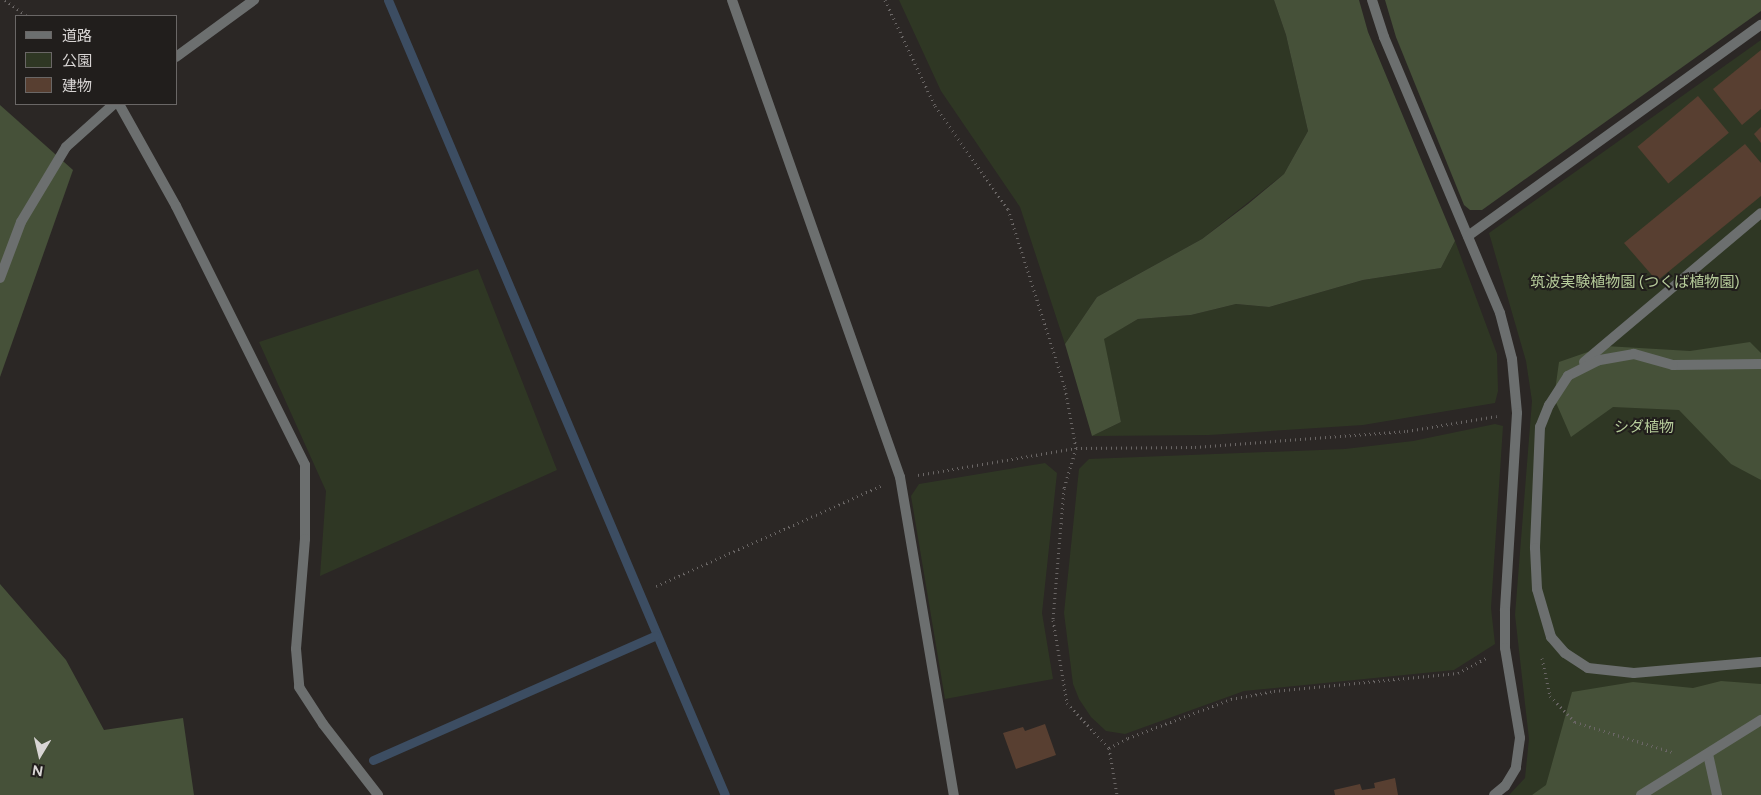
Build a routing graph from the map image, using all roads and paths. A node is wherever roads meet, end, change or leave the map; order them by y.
1 (5, 0) edge
2 (254, 0) edge
3 (732, 0) edge
4 (885, 0) edge
5 (1372, 0) edge
6 (26, 15) edge
7 (1761, 25) edge
8 (178, 57) edge
9 (113, 105) edge
10 (121, 105) edge
11 (1761, 212) edge
12 (1468, 236) junction
13 (0, 278) edge
14 (1761, 364) edge
15 (1568, 376) junction
16 (1517, 413) junction
17 (1076, 448) junction
18 (900, 477) junction
19 (656, 586) dead end
20 (1506, 648) junction
21 (1541, 653) dead end
22 (1761, 662) edge
23 (1761, 720) edge
24 (1109, 748) junction
25 (1708, 754) junction
26 (1696, 762) junction
27 (378, 795) edge
28 (954, 795) edge
29 (1117, 795) edge
30 (1494, 795) edge
31 (1642, 795) edge
32 (1717, 795) edge

1 - 6 path
2 - 8 street
3 - 18 street
4 - 17 path
5 - 12 street
7 - 12 street
9 - 13 street
10 - 27 street
11 - 15 street
12 - 16 street
14 - 15 street
15 - 22 street
16 - 17 path
16 - 20 street
17 - 18 path
17 - 24 path
18 - 19 path
18 - 28 street
20 - 24 path
20 - 30 street
21 - 26 path
23 - 25 street
24 - 29 path
25 - 26 street
25 - 32 street
26 - 31 street

